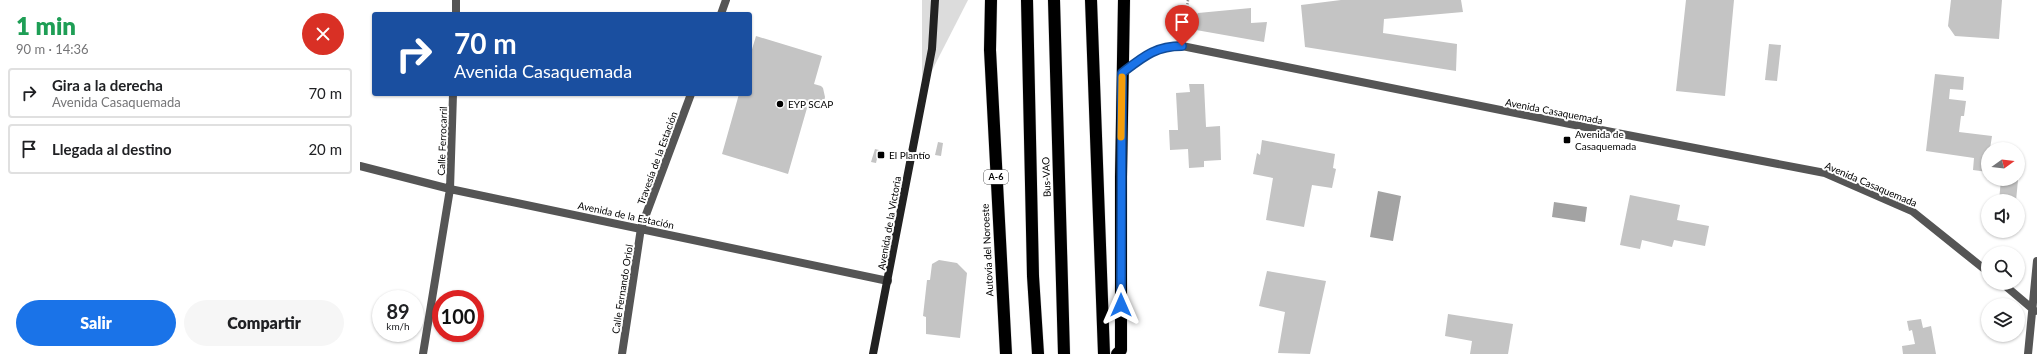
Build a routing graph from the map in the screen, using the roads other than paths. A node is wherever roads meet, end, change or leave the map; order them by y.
1 (456, 0) edge
2 (726, 0) edge
3 (935, 0) edge
4 (990, 0) edge
5 (1027, 0) edge
6 (1054, 0) edge
7 (1091, 0) edge
8 (1124, 0) edge
9 (456, 12) edge
10 (722, 12) edge
11 (1122, 73) junction
12 (453, 96) edge
13 (690, 96) edge
14 (360, 166) edge
15 (450, 189) junction
16 (641, 228) junction
17 (2037, 261) edge
18 (1981, 266) edge
19 (888, 281) junction
20 (2010, 290) edge
21 (2035, 311) edge
22 (422, 354) edge
23 (622, 354) edge
24 (873, 354) edge
25 (1006, 354) edge
26 (1038, 354) edge
27 (1064, 354) edge
28 (1104, 354) edge
29 (1117, 354) edge
30 (2028, 354) edge

1 - 9 street
2 - 10 street
3 - 19 street, Avenida de la Victoria
4 - 25 highway, Autovía del Noroeste / A-6
5 - 26 highway
6 - 27 highway, Bus-VAO
7 - 28 highway
8 - 11 highway
11 - 18 street, Avenida Casaquemada
11 - 29 highway
12 - 15 street, Calle Ferrocarril
13 - 16 street, Travesía de la Estación
14 - 15 street, Avenida de la Estación
15 - 16 street, Avenida de la Estación
15 - 22 street, Calle Ferrocarril
16 - 19 street, Avenida de la Estación
16 - 23 street, Calle Fernando Oriol
17 - 21 street
19 - 24 street, Avenida de la Victoria
20 - 21 street
21 - 30 street

